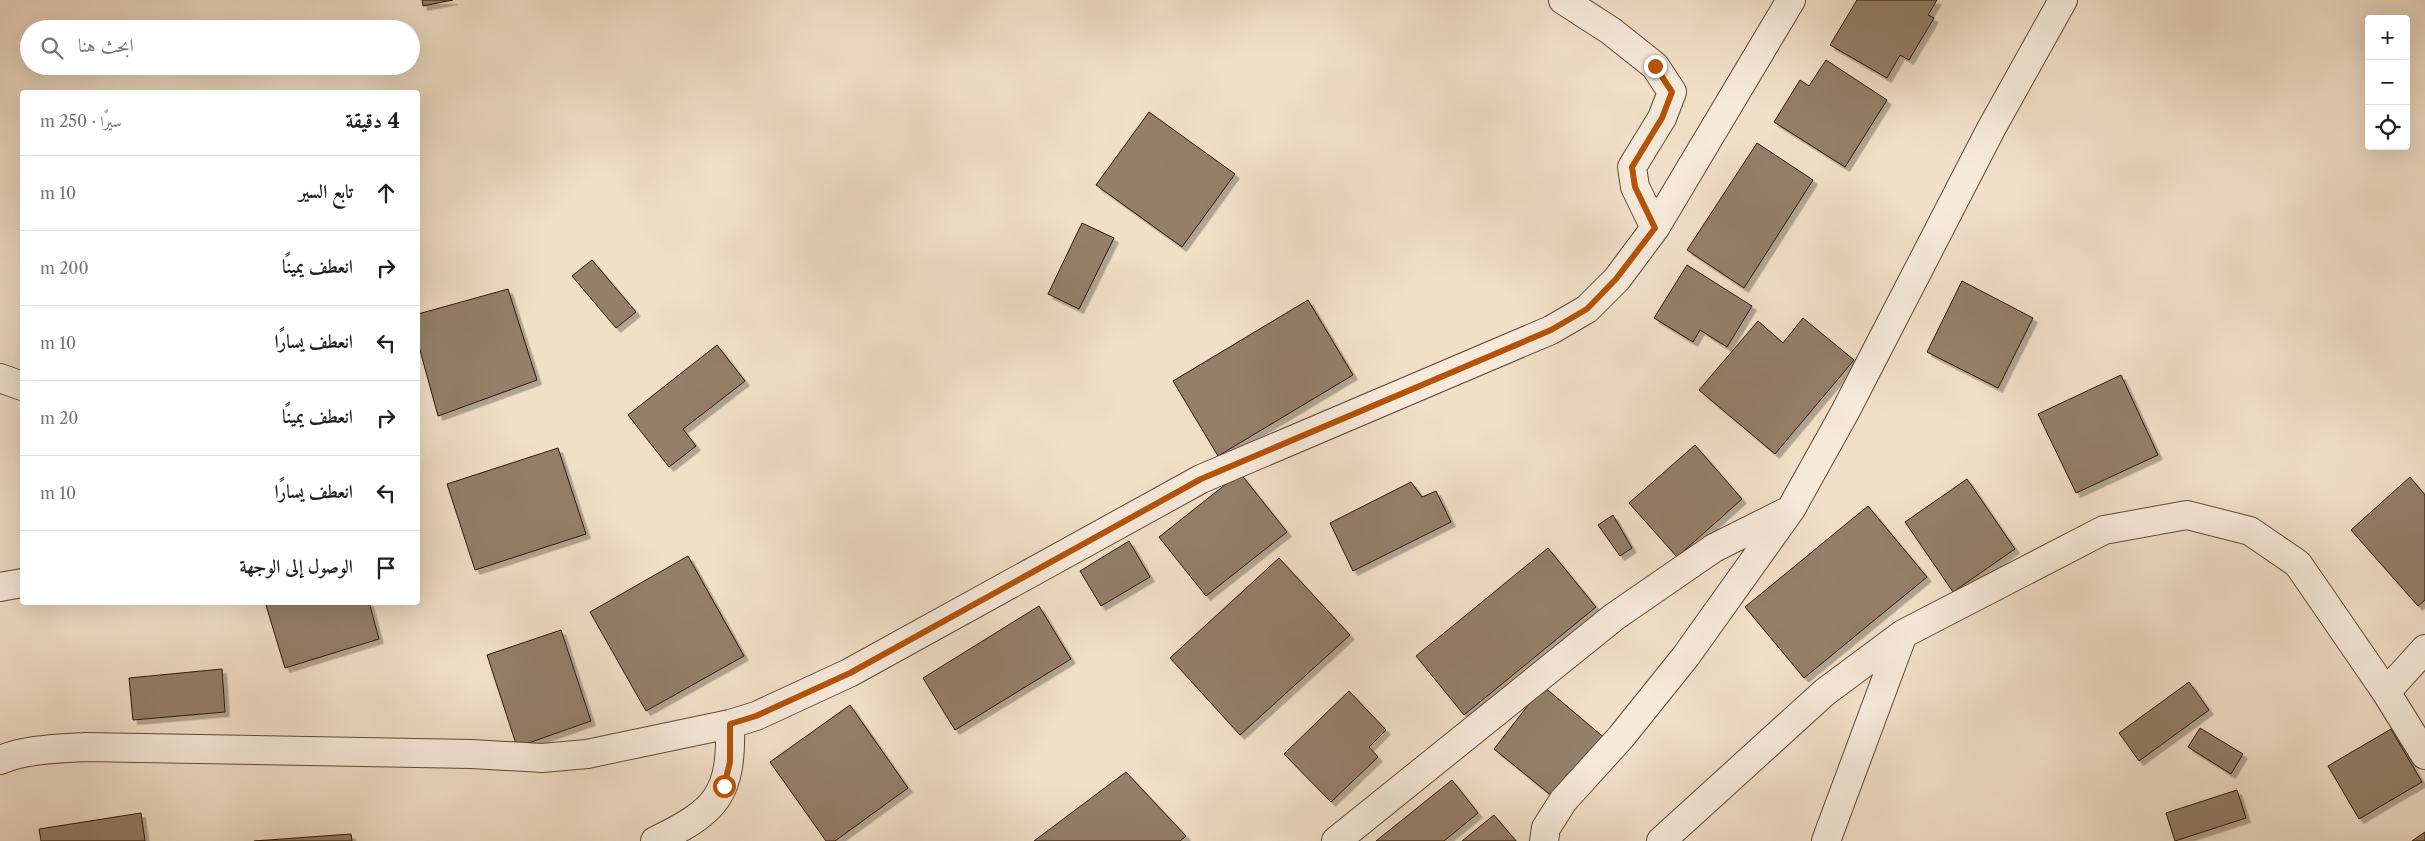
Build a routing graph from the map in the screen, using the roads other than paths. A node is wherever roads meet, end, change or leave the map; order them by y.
1 (1563, 0) edge
2 (1791, 0) edge
3 (2063, 0) edge
4 (1655, 228) junction
5 (0, 378) edge
6 (20, 385) edge
7 (1791, 509) junction
8 (20, 583) edge
9 (0, 587) edge
10 (1903, 634) junction
11 (2425, 649) edge
12 (2386, 692) junction
13 (730, 724) junction
14 (2425, 755) edge
15 (0, 760) edge
16 (655, 841) edge
17 (1336, 841) edge
18 (1544, 841) edge
19 (1661, 841) edge
20 (1826, 841) edge

1 - 4 street
2 - 4 street
3 - 7 street
4 - 13 street
5 - 6 street
7 - 17 street
7 - 18 street
8 - 9 street
10 - 12 street
10 - 19 street
10 - 20 street
11 - 12 street
12 - 14 street
13 - 15 street
13 - 16 street

